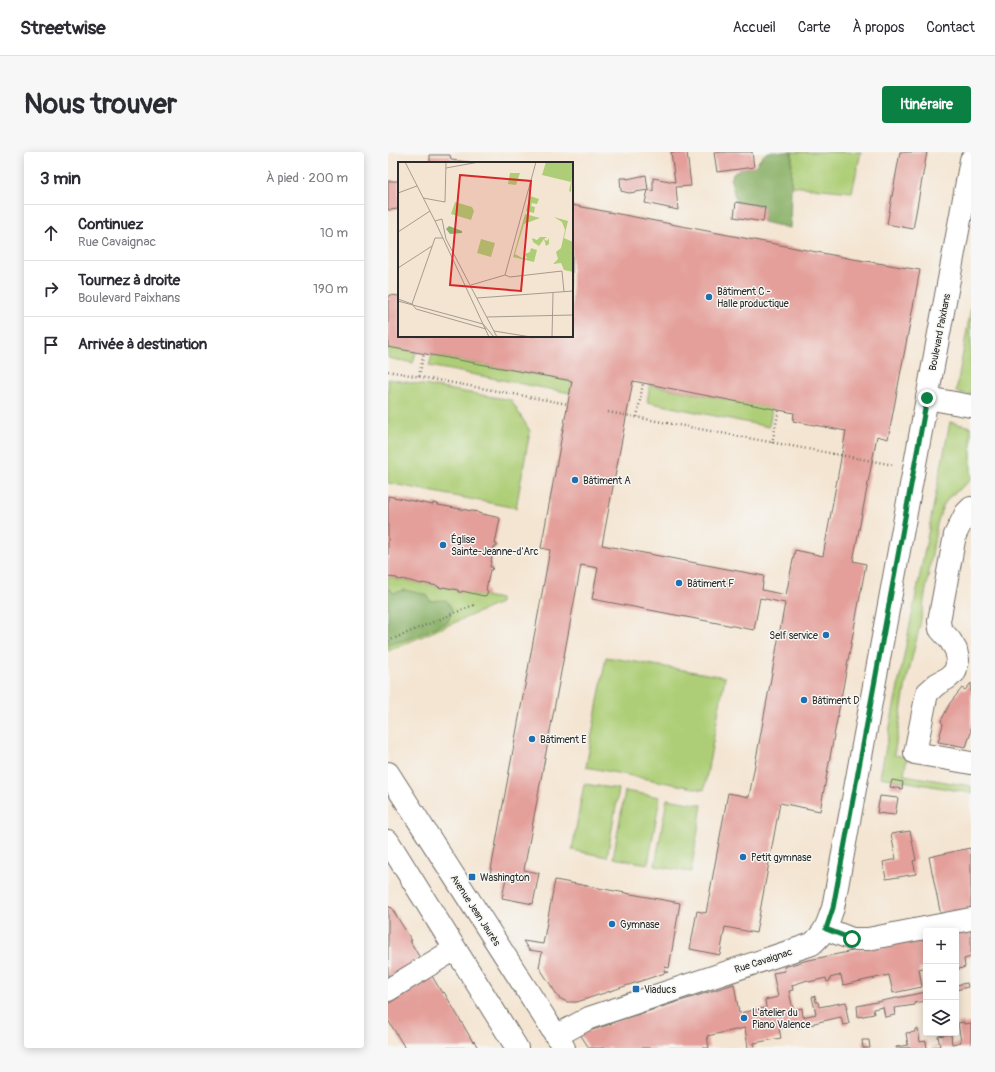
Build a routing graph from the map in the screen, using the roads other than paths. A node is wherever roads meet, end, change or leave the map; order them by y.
1 (971, 160) edge
2 (927, 398) junction
3 (971, 406) edge
4 (971, 508) edge
5 (971, 763) edge
6 (388, 773) edge
7 (388, 841) edge
8 (971, 919) edge
9 (826, 929) junction
10 (455, 949) junction
11 (388, 990) edge
12 (560, 1042) edge
13 (517, 1048) edge

1 - 2 street, Boulevard Paixhans
2 - 3 street
2 - 9 street, Boulevard Paixhans
4 - 5 street
6 - 12 street, Avenue Jean Jaurès
7 - 10 street
8 - 9 street
9 - 12 street, Rue Cavaignac
10 - 11 street
10 - 13 street

